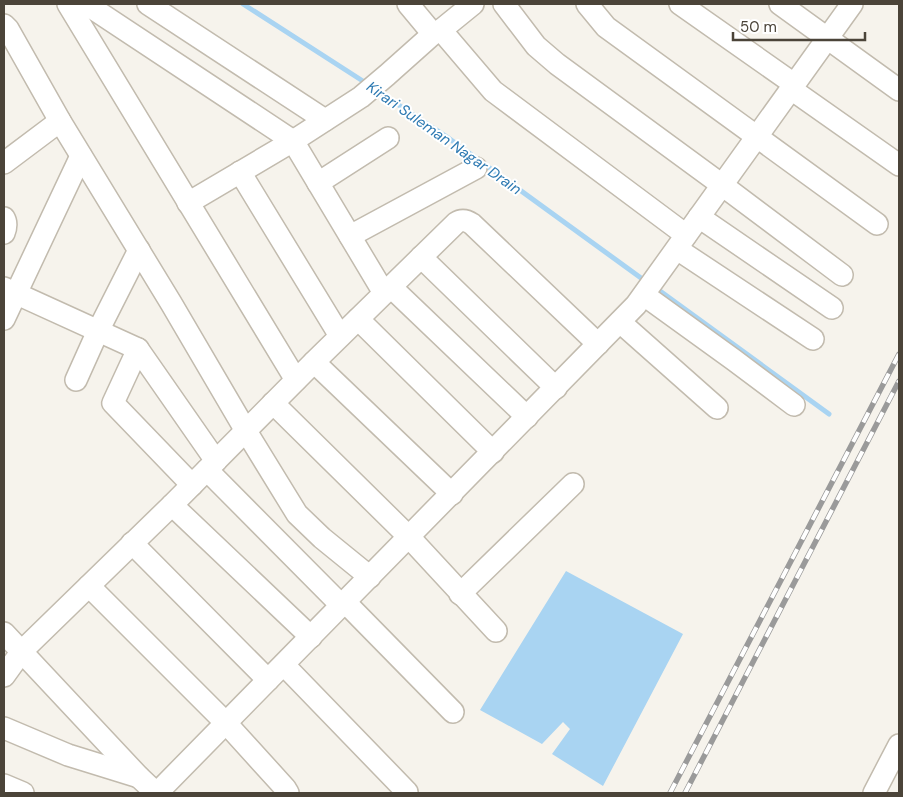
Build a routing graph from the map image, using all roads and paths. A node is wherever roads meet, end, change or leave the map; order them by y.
1 (68, 4) edge
2 (86, 4) edge
3 (148, 4) edge
4 (408, 4) edge
5 (473, 4) edge
6 (504, 4) edge
7 (587, 4) edge
8 (680, 4) edge
9 (780, 4) edge
10 (852, 4) edge
11 (4, 25) edge
12 (437, 32) junction
13 (827, 39) junction
14 (793, 86) junction
15 (899, 90) edge
16 (60, 120) junction
17 (326, 120) junction
18 (757, 136) junction
19 (388, 138) dead end
20 (292, 141) junction
21 (82, 156) junction
22 (4, 163) edge
23 (899, 165) edge
24 (476, 168) dead end
25 (240, 172) junction
26 (318, 183) junction
27 (722, 184) junction
28 (188, 203) junction
29 (699, 217) junction
30 (4, 218) edge
31 (877, 224) dead end
32 (4, 233) edge
33 (350, 236) junction
34 (682, 242) junction
35 (139, 250) junction
36 (421, 257) junction
37 (842, 275) dead end
38 (10, 290) edge
39 (388, 290) junction
40 (644, 295) junction
41 (832, 308) dead end
42 (4, 319) edge
43 (358, 319) junction
44 (620, 322) junction
45 (98, 331) junction
46 (340, 336) junction
47 (813, 339) dead end
48 (598, 344) junction
49 (138, 349) junction
50 (314, 362) junction
51 (76, 380) dead end
52 (296, 380) junction
53 (556, 388) junction
54 (273, 403) junction
55 (794, 406) dead end
56 (717, 408) dead end
57 (527, 416) junction
58 (246, 431) junction
59 (493, 452) junction
60 (212, 465) junction
61 (573, 484) dead end
62 (192, 485) junction
63 (452, 494) junction
64 (172, 504) junction
65 (409, 538) junction
66 (132, 543) junction
67 (370, 576) junction
68 (89, 586) junction
69 (460, 594) junction
70 (343, 604) junction
71 (496, 631) dead end
72 (4, 633) edge
73 (311, 637) junction
74 (22, 651) junction
75 (284, 665) junction
76 (4, 676) edge
77 (268, 680) junction
78 (453, 712) dead end
79 (226, 723) junction
80 (4, 728) edge
81 (898, 751) edge
82 (139, 777) junction
83 (4, 785) edge
84 (407, 792) edge
85 (22, 793) edge
86 (157, 793) edge
87 (288, 793) edge
88 (874, 793) edge

1 - 28 street
2 - 20 street
3 - 17 street
4 - 12 street
5 - 12 street
6 - 27 street
7 - 18 street
8 - 14 street
9 - 13 street
10 - 13 street
11 - 16 street
12 - 17 street
12 - 34 street
13 - 14 street
13 - 15 street
14 - 18 street
14 - 23 street
16 - 21 street
16 - 22 street
17 - 20 street
18 - 27 street
18 - 31 street
19 - 26 street
20 - 25 street
20 - 26 street
21 - 35 street
21 - 38 street
24 - 33 street
25 - 28 street
25 - 46 street
26 - 33 street
27 - 29 street
27 - 37 street
28 - 52 street
29 - 34 street
29 - 41 street
30 - 32 street
33 - 39 street
34 - 40 street
34 - 47 street
35 - 45 street
35 - 58 street
36 - 39 street
36 - 48 street
36 - 53 street
38 - 42 street
38 - 45 street
39 - 43 street
39 - 57 street
40 - 44 street
40 - 55 street
43 - 46 street
43 - 59 street
44 - 48 street
44 - 56 street
45 - 49 street
45 - 51 street
46 - 50 street
48 - 53 street
49 - 60 street
49 - 62 street
50 - 52 street
50 - 63 street
52 - 54 street
53 - 57 street
54 - 58 street
54 - 65 street
57 - 59 street
58 - 60 street
58 - 67 street
59 - 63 street
60 - 62 street
60 - 70 street
61 - 69 street
62 - 64 street
63 - 65 street
64 - 66 street
64 - 73 street
65 - 67 street
65 - 69 street
66 - 68 street
66 - 77 street
67 - 70 street
68 - 74 street
68 - 79 street
69 - 71 street
70 - 73 street
70 - 78 street
72 - 74 street
73 - 75 street
74 - 76 street
74 - 82 street
75 - 77 street
75 - 84 street
77 - 79 street
79 - 86 street
79 - 87 street
80 - 82 street
81 - 88 street
82 - 86 street
83 - 85 street

